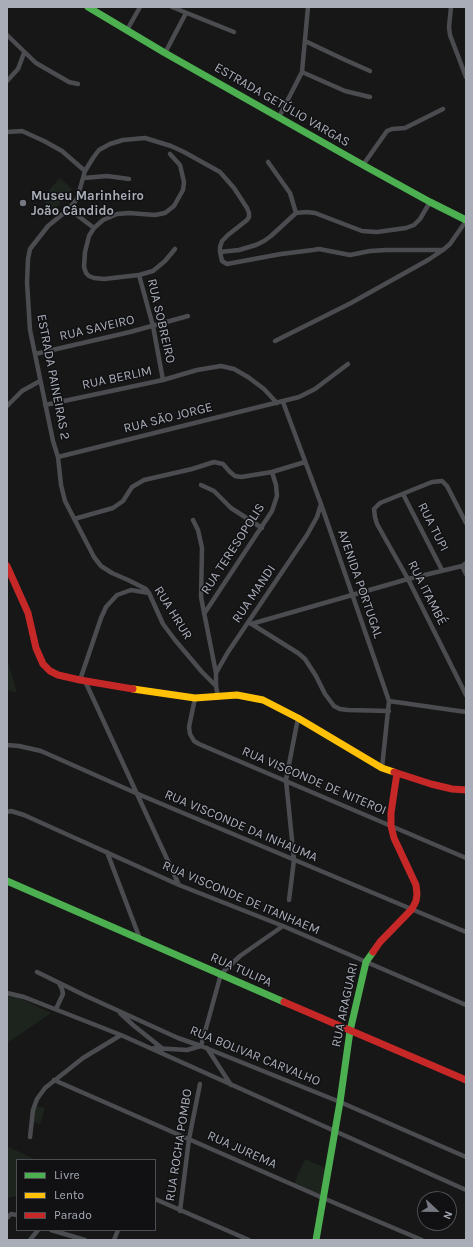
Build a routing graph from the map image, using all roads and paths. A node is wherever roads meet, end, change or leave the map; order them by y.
1 (88, 7) edge
2 (140, 7) edge
3 (172, 7) edge
4 (308, 7) edge
5 (451, 7) edge
6 (186, 13) junction
7 (127, 30) junction
8 (234, 32) dead end
9 (7, 36) edge
10 (305, 41) junction
11 (24, 52) junction
12 (165, 53) junction
13 (370, 71) dead end
14 (302, 72) junction
15 (466, 77) edge
16 (7, 81) edge
17 (78, 84) dead end
18 (370, 97) dead end
19 (443, 109) dead end
20 (279, 117) junction
21 (7, 132) edge
22 (170, 154) dead end
23 (268, 162) dead end
24 (363, 165) junction
25 (85, 171) junction
26 (84, 178) junction
27 (129, 179) dead end
28 (430, 202) junction
29 (69, 209) junction
30 (296, 213) junction
31 (466, 221) edge
32 (94, 228) junction
33 (175, 249) dead end
34 (444, 250) junction
35 (220, 252) junction
36 (139, 275) junction
37 (188, 316) dead end
38 (153, 326) junction
39 (275, 341) dead end
40 (34, 354) junction
41 (348, 364) dead end
42 (163, 380) junction
43 (40, 381) junction
44 (283, 402) junction
45 (277, 403) junction
46 (45, 405) junction
47 (7, 406) edge
48 (58, 457) junction
49 (305, 462) junction
50 (272, 472) junction
51 (200, 485) dead end
52 (404, 494) junction
53 (321, 504) junction
54 (74, 519) junction
55 (193, 520) dead end
56 (465, 520) edge
57 (262, 528) junction
58 (464, 564) edge
59 (7, 566) edge
60 (442, 570) junction
61 (466, 574) edge
62 (408, 579) junction
63 (149, 593) junction
64 (352, 595) junction
65 (204, 614) junction
66 (250, 623) junction
67 (216, 673) junction
68 (83, 681) junction
69 (216, 686) junction
70 (466, 695) edge
71 (194, 698) junction
72 (218, 698) junction
73 (389, 701) junction
74 (389, 711) junction
75 (466, 712) edge
76 (298, 718) junction
77 (7, 745) edge
78 (382, 768) junction
79 (397, 773) junction
80 (286, 780) junction
81 (466, 790) edge
82 (138, 794) junction
83 (7, 812) edge
84 (391, 826) junction
85 (107, 852) junction
86 (466, 858) edge
87 (294, 860) junction
88 (7, 881) edge
89 (179, 885) junction
90 (289, 900) dead end
91 (412, 909) junction
92 (283, 926) junction
93 (466, 932) edge
94 (140, 939) junction
95 (366, 962) junction
96 (37, 972) dead end
97 (221, 974) junction
98 (58, 982) junction
99 (7, 994) edge
100 (466, 1006) edge
101 (56, 1009) junction
102 (119, 1011) junction
103 (350, 1031) junction
104 (122, 1035) junction
105 (201, 1046) junction
106 (152, 1048) junction
107 (207, 1048) junction
108 (163, 1049) junction
109 (54, 1080) junction
110 (466, 1080) edge
111 (200, 1084) dead end
112 (231, 1084) junction
113 (340, 1102) junction
114 (335, 1132) junction
115 (30, 1137) dead end
116 (189, 1139) junction
117 (466, 1157) edge
118 (466, 1190) edge
119 (323, 1198) junction
120 (156, 1199) edge
121 (180, 1210) junction
122 (16, 1214) edge
123 (7, 1218) edge
124 (37, 1231) edge
125 (54, 1231) edge
126 (30, 1240) edge
127 (85, 1240) edge
128 (249, 1240) edge
129 (316, 1240) edge
130 (422, 1240) edge

1 - 7 main road, ESTRADA GETÚLIO VARGAS
2 - 7 street
3 - 6 street
4 - 10 street
5 - 15 street
6 - 8 street
6 - 12 street
7 - 12 main road, ESTRADA GETÚLIO VARGAS
9 - 11 street
10 - 13 street
10 - 14 street
11 - 16 street
11 - 17 street
12 - 20 main road, ESTRADA GETÚLIO VARGAS
14 - 18 street
14 - 20 street
19 - 24 street
20 - 24 main road, ESTRADA GETÚLIO VARGAS
21 - 25 street
22 - 32 street
23 - 30 street
24 - 28 main road, ESTRADA GETÚLIO VARGAS
25 - 26 street, ESTRADA PAINEIRAS 2
25 - 35 street, ESTRADA PAINEIRAS 2
26 - 27 street
26 - 29 street, ESTRADA PAINEIRAS 2
28 - 30 street
28 - 31 main road, ESTRADA GETÚLIO VARGAS
29 - 32 street
29 - 40 street, ESTRADA PAINEIRAS 2
30 - 35 street
31 - 34 street
32 - 36 street, RUA SOBREIRO
33 - 36 street
34 - 35 street
34 - 39 street
36 - 38 street, RUA SOBREIRO
37 - 38 street, RUA SAVEIRO
38 - 40 street, RUA SAVEIRO
38 - 42 street, RUA SOBREIRO
40 - 43 street, ESTRADA PAINEIRAS 2
41 - 44 street, RUA SÃO JORGE
42 - 45 street, RUA BERLIM
42 - 46 street, RUA BERLIM
43 - 46 street, ESTRADA PAINEIRAS 2
43 - 47 street
44 - 45 street, RUA SÃO JORGE
44 - 49 street, AVENIDA PORTUGAL
45 - 48 street, RUA SÃO JORGE
46 - 48 street, ESTRADA PAINEIRAS 2
48 - 54 street, RUA HRUR
49 - 50 street
49 - 53 street, AVENIDA PORTUGAL
50 - 54 street
50 - 57 street, RUA TERESOPOLIS
51 - 57 street
52 - 56 street
52 - 60 street, RUA TUPI
52 - 62 street, RUA ITAMBÉ
53 - 64 street, AVENIDA PORTUGAL
53 - 66 street, RUA MANDI
54 - 63 street, RUA HRUR
55 - 65 street
57 - 65 street, RUA TERESOPOLIS
58 - 60 street
58 - 61 street
59 - 68 main road
60 - 62 street
62 - 64 street
62 - 70 street, RUA ITAMBÉ
63 - 68 street
63 - 69 street, RUA HRUR
64 - 66 street
64 - 73 street, AVENIDA PORTUGAL
65 - 67 street
66 - 67 street, RUA MANDI
66 - 74 street
67 - 69 street, RUA MANDI
68 - 71 main road
68 - 82 street
69 - 72 street, RUA MANDI
71 - 72 main road
71 - 80 street, RUA VISCONDE DE NITEROI
72 - 76 main road
73 - 74 street, AVENIDA PORTUGAL
73 - 75 street
74 - 78 street, AVENIDA PORTUGAL
76 - 78 main road
76 - 80 street
77 - 82 street, RUA VISCONDE DA INHAUMA
78 - 79 main road
79 - 81 main road
79 - 84 main road
80 - 84 street, RUA VISCONDE DE NITEROI
80 - 87 street
82 - 87 street, RUA VISCONDE DA INHAUMA
82 - 89 street
83 - 85 street, RUA VISCONDE DE ITANHAEM
84 - 86 street, RUA VISCONDE DE NITEROI
84 - 91 main road
85 - 89 street, RUA VISCONDE DE ITANHAEM
85 - 94 street
87 - 90 street
87 - 91 street, RUA VISCONDE DA INHAUMA
88 - 94 main road, RUA TULIPA
89 - 92 street, RUA VISCONDE DE ITANHAEM
91 - 93 street, RUA VISCONDE DA INHAUMA
91 - 95 main road, RUA ARAGUARI
92 - 95 street, RUA VISCONDE DE ITANHAEM
92 - 97 street
94 - 97 main road, RUA TULIPA
95 - 100 street, RUA VISCONDE DE ITANHAEM
95 - 103 main road, RUA ARAGUARI
96 - 98 street, RUA BOLIVAR CARVALHO
97 - 103 main road, RUA TULIPA
97 - 105 street
98 - 101 street
98 - 102 street, RUA BOLIVAR CARVALHO
99 - 101 street
101 - 104 street
102 - 105 street, RUA BOLIVAR CARVALHO
102 - 108 street
103 - 110 main road, RUA TULIPA
103 - 113 main road, RUA ARAGUARI
104 - 106 street
104 - 109 street
105 - 107 street, RUA BOLIVAR CARVALHO
105 - 108 street
106 - 108 street
106 - 112 street
107 - 112 street
107 - 113 street, RUA BOLIVAR CARVALHO
109 - 115 street
109 - 116 street, RUA JUREMA
111 - 116 street, RUA ROCHA POMBO
112 - 114 street
113 - 114 main road, RUA ARAGUARI
113 - 117 street, RUA BOLIVAR CARVALHO
114 - 118 street
114 - 119 main road, RUA ARAGUARI
116 - 119 street, RUA JUREMA
116 - 121 street, RUA ROCHA POMBO
119 - 129 main road, RUA ARAGUARI
119 - 130 street, RUA JUREMA
120 - 121 street
121 - 128 street
122 - 123 street
124 - 126 street
125 - 127 street

